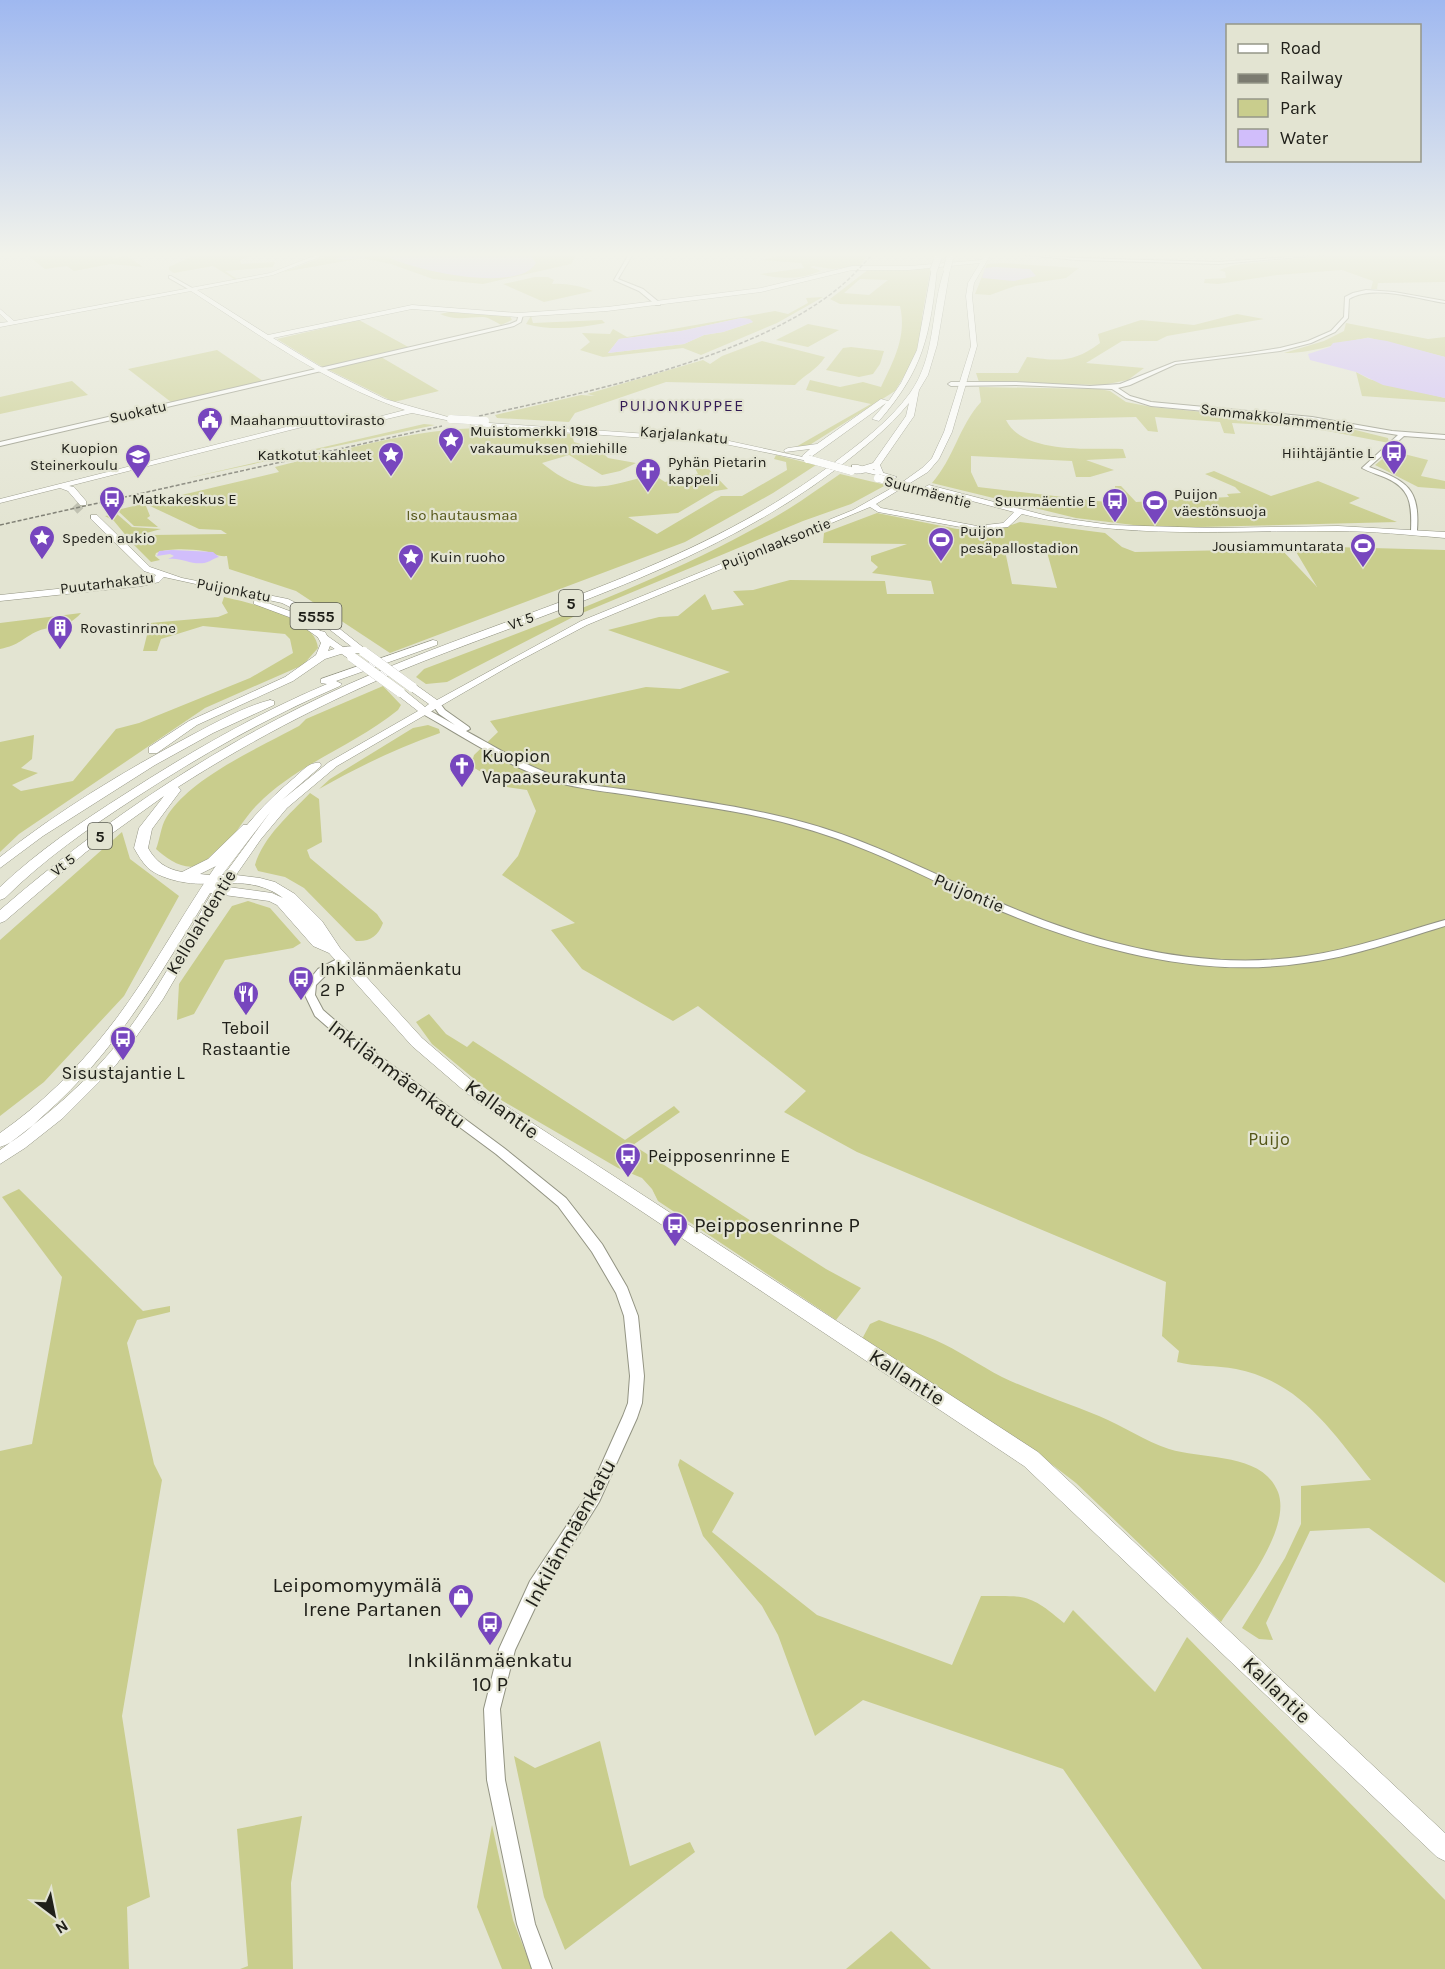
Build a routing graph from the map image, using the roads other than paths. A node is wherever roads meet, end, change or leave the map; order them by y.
1 (277, 346) edge
2 (423, 346) edge
3 (922, 346) edge
4 (935, 346) edge
5 (973, 346) edge
6 (1296, 346) edge
7 (317, 370) junction
8 (955, 383) junction
9 (1113, 387) junction
10 (901, 388) junction
11 (916, 389) junction
12 (411, 411) junction
13 (402, 414) junction
14 (447, 420) junction
15 (1402, 435) junction
16 (1445, 437) edge
17 (0, 444) edge
18 (820, 444) junction
19 (788, 450) junction
20 (809, 456) junction
21 (876, 465) junction
22 (853, 469) junction
23 (866, 470) junction
24 (880, 476) junction
25 (60, 486) junction
26 (927, 489) junction
27 (882, 495) junction
28 (0, 501) edge
29 (79, 504) tunnel mouth
30 (870, 505) junction
31 (895, 508) junction
32 (1014, 512) junction
33 (1414, 531) junction
34 (1445, 535) edge
35 (154, 577) junction
36 (0, 597) edge
37 (321, 633) junction
38 (441, 640) junction
39 (355, 652) junction
40 (321, 657) junction
41 (432, 701) junction
42 (420, 708) junction
43 (500, 754) junction
44 (207, 762) junction
45 (248, 828) junction
46 (39, 833) junction
47 (0, 864) edge
48 (180, 876) junction
49 (209, 884) junction
50 (225, 884) junction
51 (0, 895) edge
52 (0, 918) edge
53 (1445, 923) edge
54 (339, 955) junction
55 (0, 1141) edge
56 (0, 1158) edge
57 (1445, 1849) edge
58 (542, 1969) edge

1 - 7 main road
2 - 7 street, Suokatu
3 - 10 highway, Vt 5 / 5, bridge
4 - 11 highway, Vt 5 / 5, bridge
5 - 8 main road, Puijonlaaksontie
6 - 9 street
7 - 12 main road, Karjalankatu
7 - 13 main road
7 - 17 street, Suokatu
8 - 9 street
8 - 27 main road, Puijonlaaksontie
9 - 15 street, Sammakkolammentie
10 - 18 highway
10 - 38 highway, Vt 5 / 5
11 - 21 highway
11 - 44 highway, Vt 5 / 5
12 - 13 main road
12 - 14 main road, Karjalankatu
13 - 14 main road, Karjalankatu
13 - 25 main road
14 - 19 main road, Karjalankatu, bridge
14 - 20 main road, Karjalankatu, bridge
15 - 16 street, Sammakkolammentie
15 - 33 street
18 - 19 highway
18 - 20 highway
19 - 20 main road, Karjalankatu
20 - 22 main road, Suurmäentie, bridge
21 - 23 highway
21 - 24 highway
22 - 23 highway
22 - 24 main road, Suurmäentie
23 - 24 main road, Suurmäentie
24 - 26 main road, Suurmäentie, bridge
24 - 26 main road, Suurmäentie
25 - 28 main road
25 - 29 main road
26 - 32 main road, Suurmäentie
27 - 30 main road, Puijonlaaksontie
27 - 31 main road
30 - 31 main road
30 - 32 main road
30 - 41 main road, Puijonlaaksontie
30 - 41 main road, Puijonlaaksontie
31 - 32 main road
32 - 33 main road, Suurmäentie
33 - 34 main road, Suurmäentie
35 - 35 main road, Puijonkatu / 5555
35 - 36 main road, Puutarhakatu
35 - 37 main road, Puijonkatu / 5555
35 - 39 main road, Puijonkatu / 5555
37 - 39 main road, Puijonkatu / 5555
37 - 40 highway
38 - 46 highway
38 - 51 highway, Vt 5 / 5
39 - 40 highway
39 - 41 main road, Puijonkatu / 5555, bridge
39 - 42 main road, Puijonkatu / 5555, bridge
40 - 46 highway
41 - 42 main road, Puijonlaaksontie
41 - 43 street, Puijontie / 5555
42 - 43 street, Puijontie / 5555
42 - 45 main road, Kellolahdentie
42 - 50 main road, Kellolahdentie
43 - 53 street, Puijontie / 5555
44 - 48 highway
44 - 52 highway, Vt 5 / 5
45 - 48 highway
45 - 49 main road, Kellolahdentie
46 - 47 highway
48 - 49 highway
49 - 50 main road, Kallantie
49 - 55 main road, Kellolahdentie
50 - 54 main road, Kallantie
50 - 56 main road, Kellolahdentie
54 - 57 main road, Kallantie
54 - 58 street, Inkilänmäenkatu

